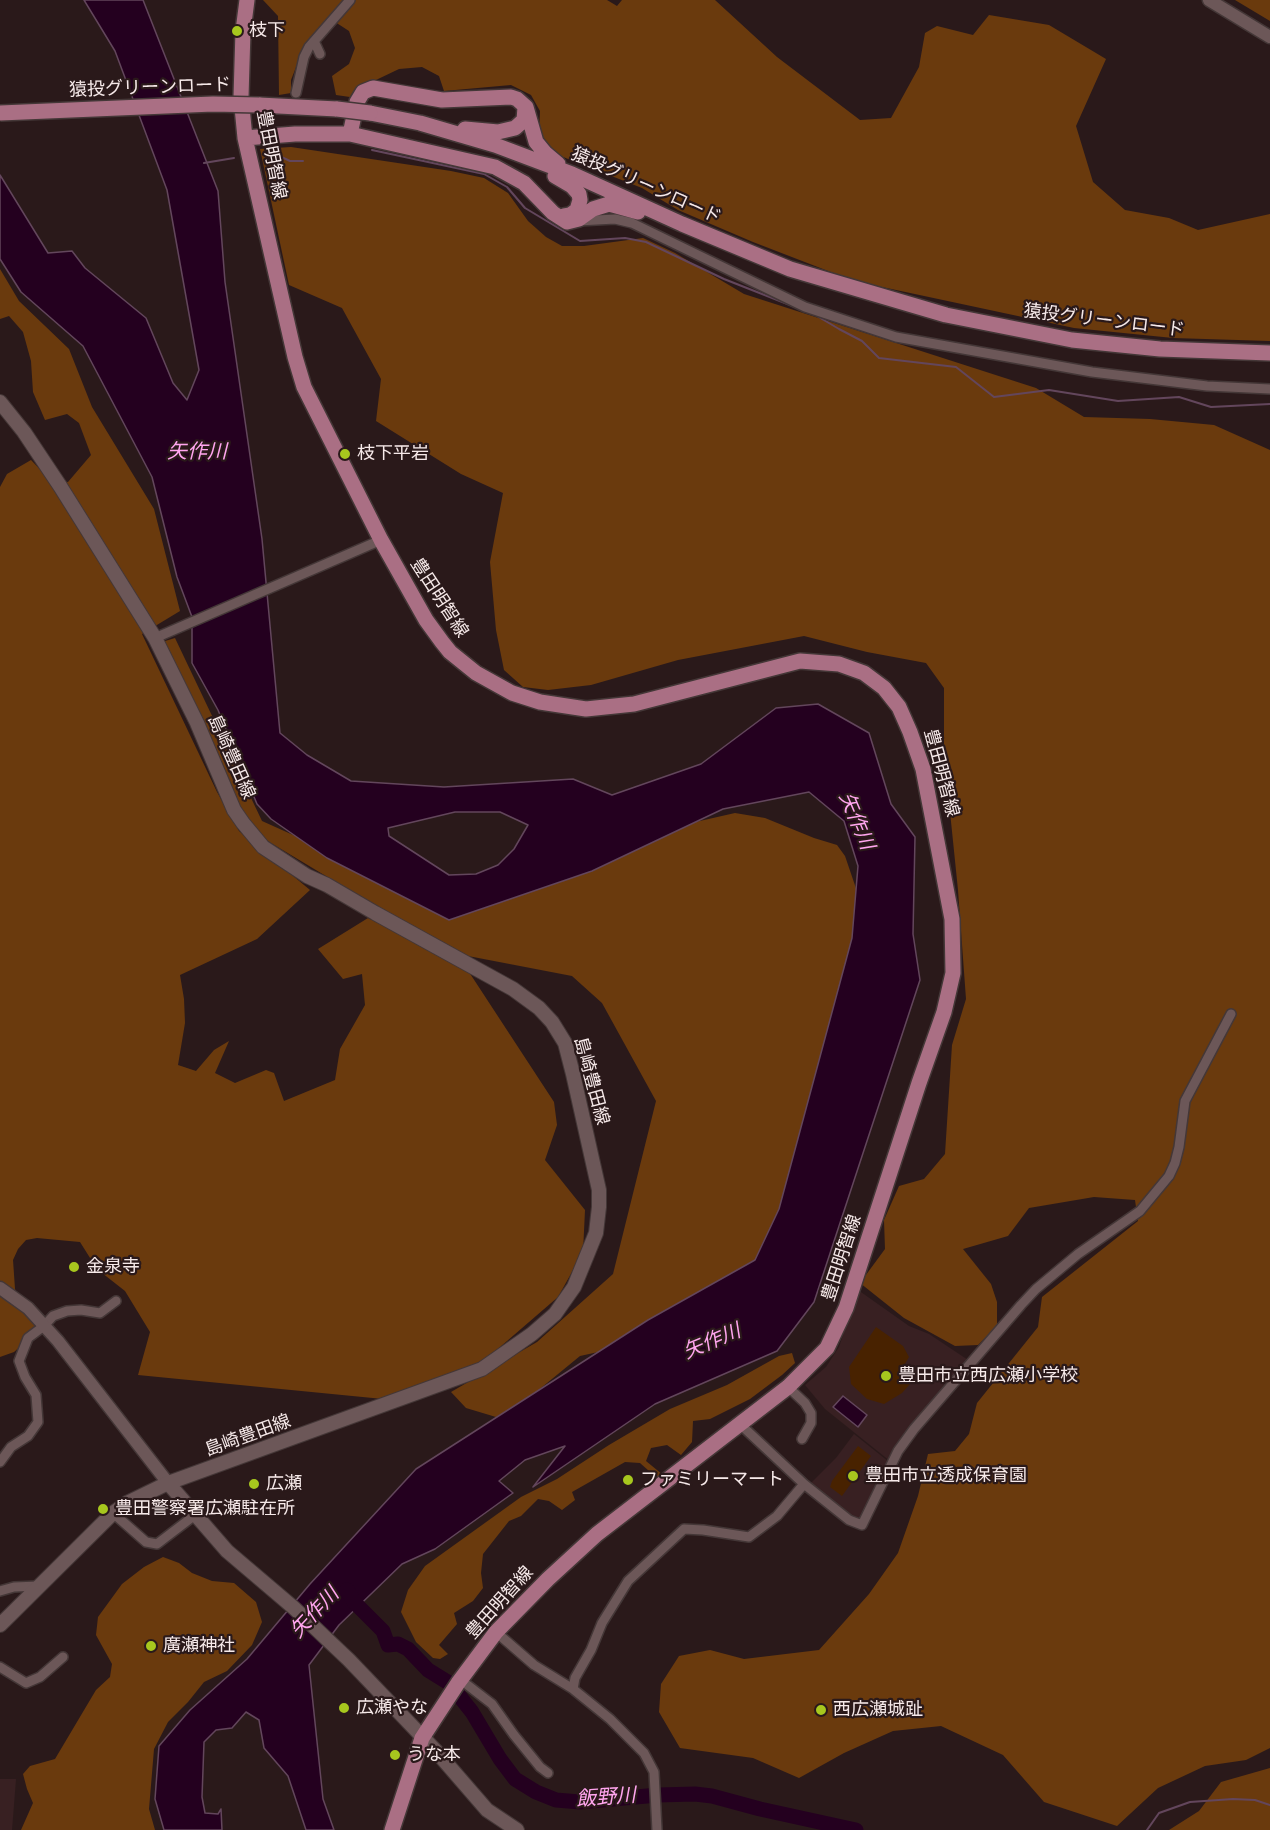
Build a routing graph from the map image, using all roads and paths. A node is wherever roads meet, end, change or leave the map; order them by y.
1 (247, 0) edge
2 (350, 0) edge
3 (1209, 0) edge
4 (1270, 37) edge
5 (314, 41) junction
6 (320, 54) dead end
7 (296, 93) dead end
8 (522, 102) junction
9 (0, 113) edge
10 (420, 123) junction
11 (456, 133) junction
12 (350, 134) junction
13 (245, 138) junction
14 (572, 174) junction
15 (548, 208) junction
16 (573, 222) junction
17 (790, 269) junction
18 (1270, 353) edge
19 (1270, 389) edge
20 (0, 402) edge
21 (381, 540) junction
22 (159, 636) junction
23 (1231, 1014) dead end
24 (0, 1288) edge
25 (116, 1301) dead end
26 (44, 1326) junction
27 (788, 1387) junction
28 (741, 1425) junction
29 (802, 1439) dead end
30 (0, 1462) edge
31 (168, 1484) junction
32 (804, 1484) junction
33 (113, 1513) junction
34 (195, 1515) junction
35 (39, 1586) junction
36 (0, 1590) edge
37 (0, 1625) edge
38 (496, 1632) junction
39 (63, 1657) dead end
40 (0, 1667) edge
41 (459, 1681) junction
42 (573, 1689) junction
43 (422, 1738) junction
44 (548, 1773) dead end
45 (392, 1830) edge
46 (517, 1830) edge
47 (657, 1830) edge

1 - 13 main road, 豊田明智線
2 - 5 street
3 - 4 street
5 - 6 street
5 - 7 street
8 - 10 main road
8 - 12 main road
8 - 14 main road
9 - 10 main road, 猿投グリーンロード, bridge
10 - 11 main road, 猿投グリーンロード
11 - 14 main road, 猿投グリーンロード
11 - 15 main road
12 - 13 main road
12 - 15 main road
13 - 21 main road, 豊田明智線
14 - 17 main road, 猿投グリーンロード
15 - 16 main road
16 - 17 main road
16 - 19 street
17 - 18 main road, 猿投グリーンロード
20 - 22 main road, 島崎豊田線
21 - 22 street
21 - 27 main road, 豊田明智線
22 - 31 main road, 島崎豊田線
23 - 32 street
24 - 26 street
25 - 26 street
26 - 30 street
26 - 31 street
27 - 28 main road, 豊田明智線
27 - 29 street
28 - 32 street
28 - 38 main road, 豊田明智線
31 - 33 main road, 島崎豊田線
31 - 34 main road
32 - 42 street
33 - 34 street
33 - 35 main road, 島崎豊田線
34 - 43 main road
35 - 36 street
35 - 37 main road, 島崎豊田線
38 - 41 main road, 豊田明智線
38 - 42 street
39 - 40 street
41 - 43 main road, 豊田明智線
41 - 44 street
42 - 47 street
43 - 45 main road, 豊田明智線
43 - 46 main road

